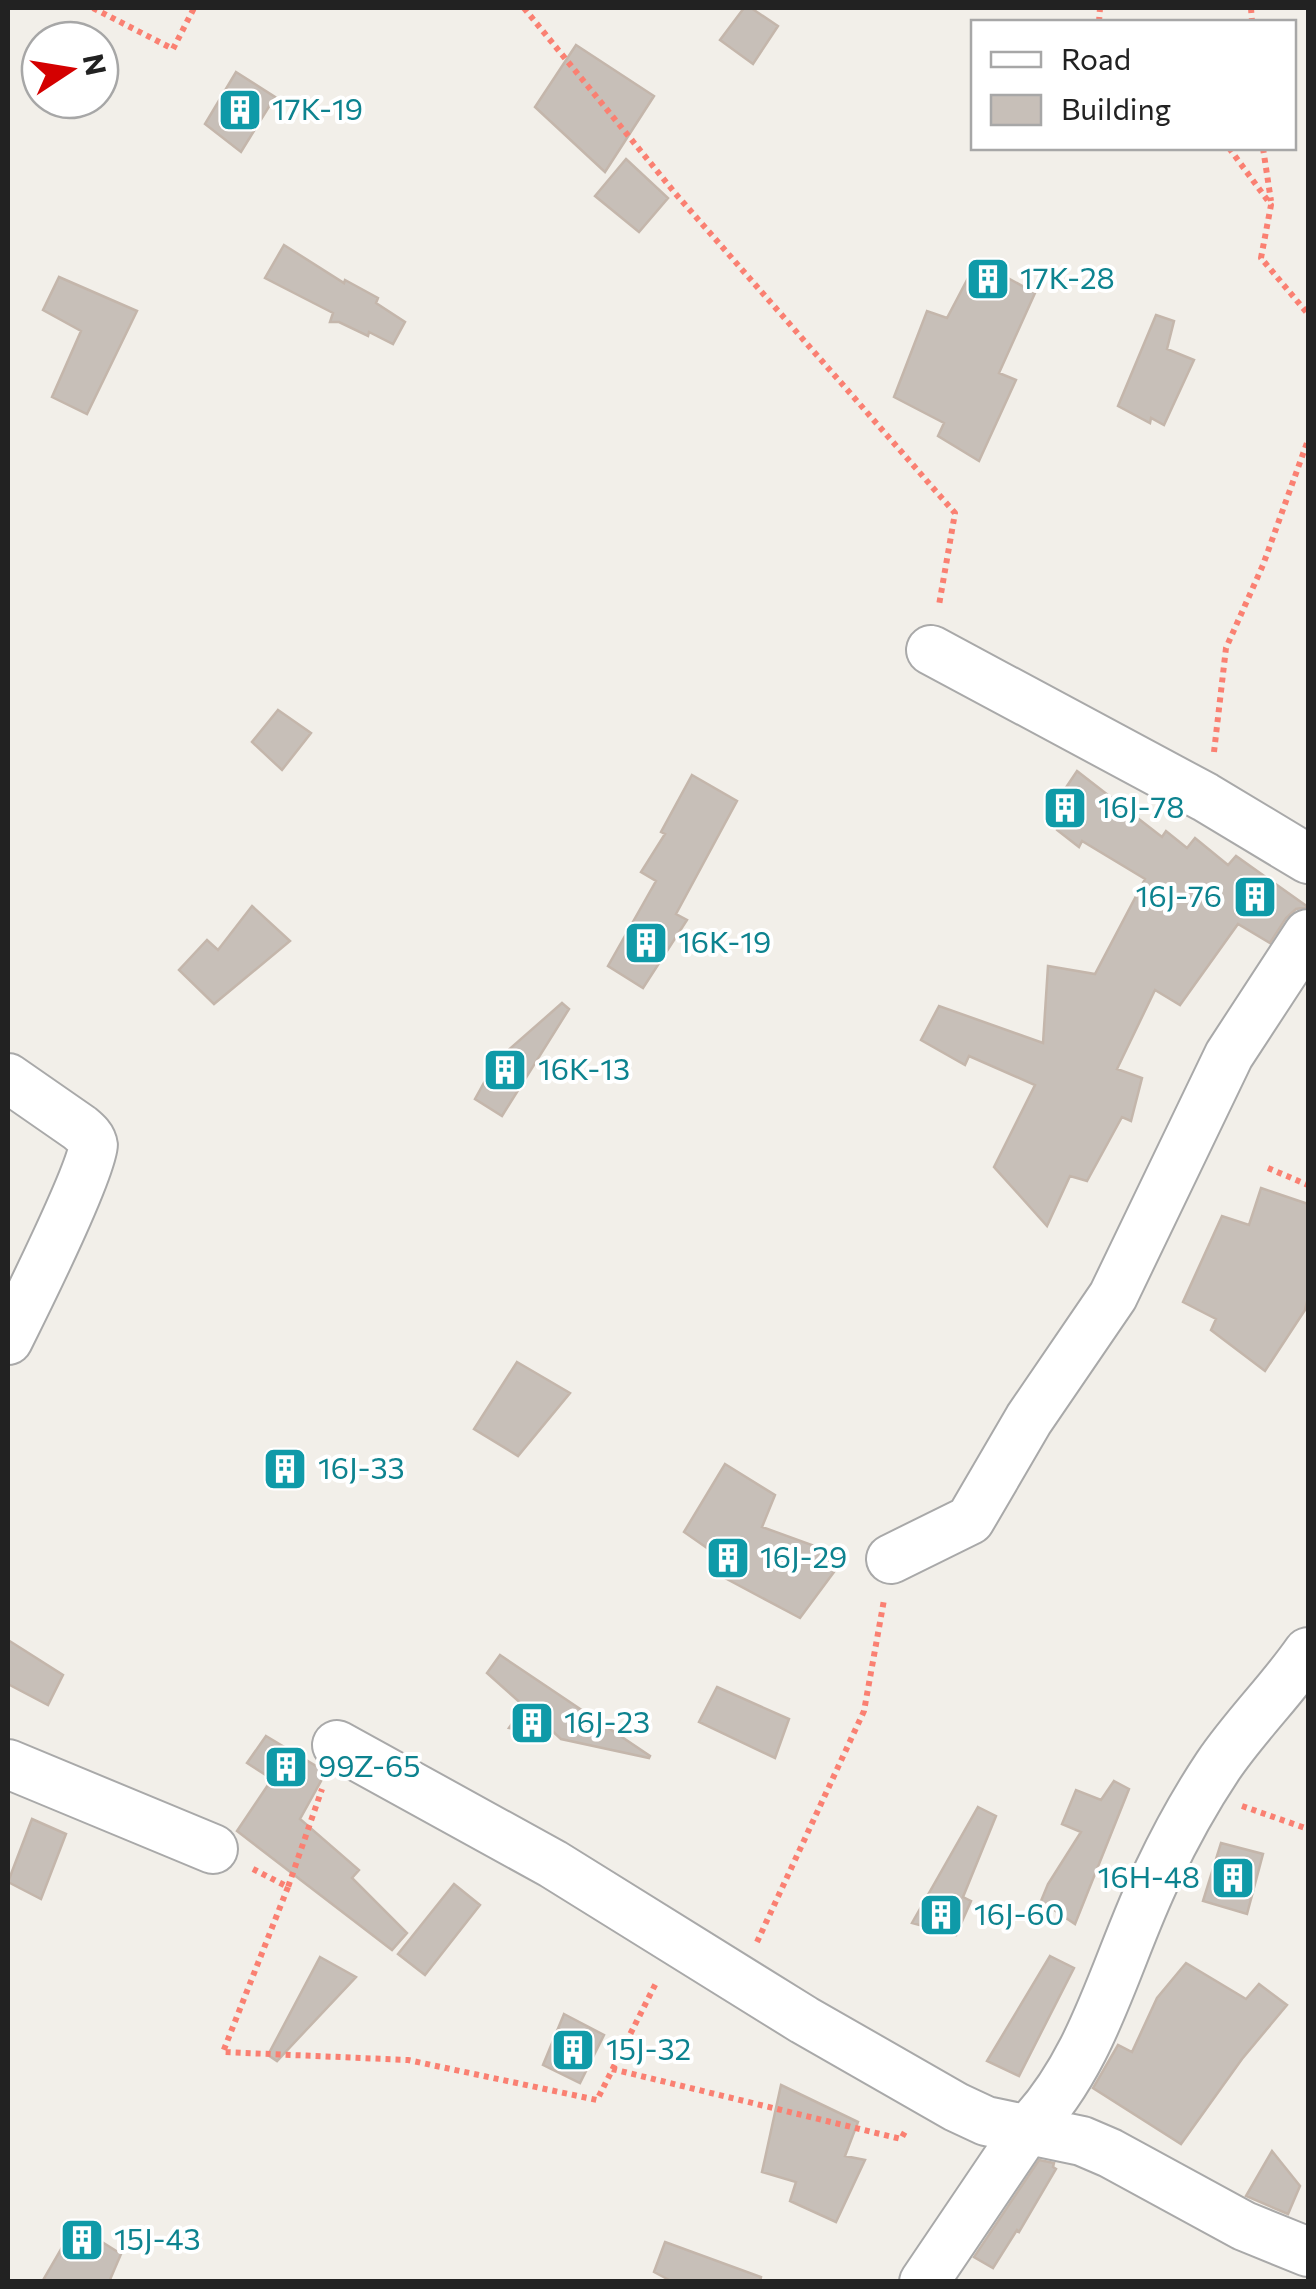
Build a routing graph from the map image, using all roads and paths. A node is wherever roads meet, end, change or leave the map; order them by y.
1 (92, 8) edge
2 (194, 8) edge
3 (524, 8) edge
4 (1230, 150) edge
5 (1263, 150) edge
6 (1271, 205) junction
7 (1308, 314) edge
8 (1308, 440) edge
9 (931, 650) joint
10 (1205, 797) junction
11 (1308, 859) edge
12 (1308, 934) edge
13 (8, 1078) edge
14 (1268, 1168) dead end
15 (1308, 1185) edge
16 (8, 1340) edge
17 (891, 1559) joint
18 (1308, 1652) edge
19 (337, 1745) joint
20 (8, 1764) edge
21 (1203, 1791) junction
22 (1308, 1829) edge
23 (213, 1849) joint
24 (288, 1886) junction
25 (677, 1942) junction
26 (739, 1980) junction
27 (612, 2069) junction
28 (928, 2092) junction
29 (1026, 2131) junction
30 (1308, 2252) edge
31 (924, 2282) edge

1 - 2 path
3 - 9 path
4 - 6 path
5 - 6 path
6 - 7 path
8 - 10 path
9 - 10 street
10 - 11 street
12 - 17 street
13 - 16 street
14 - 15 path
17 - 26 path
18 - 21 street
19 - 24 path
19 - 25 street
20 - 23 street
21 - 22 path
21 - 29 street
23 - 24 path
24 - 27 path
25 - 26 street
25 - 27 path
26 - 28 street
27 - 28 path
28 - 29 street
29 - 30 street
29 - 31 street

